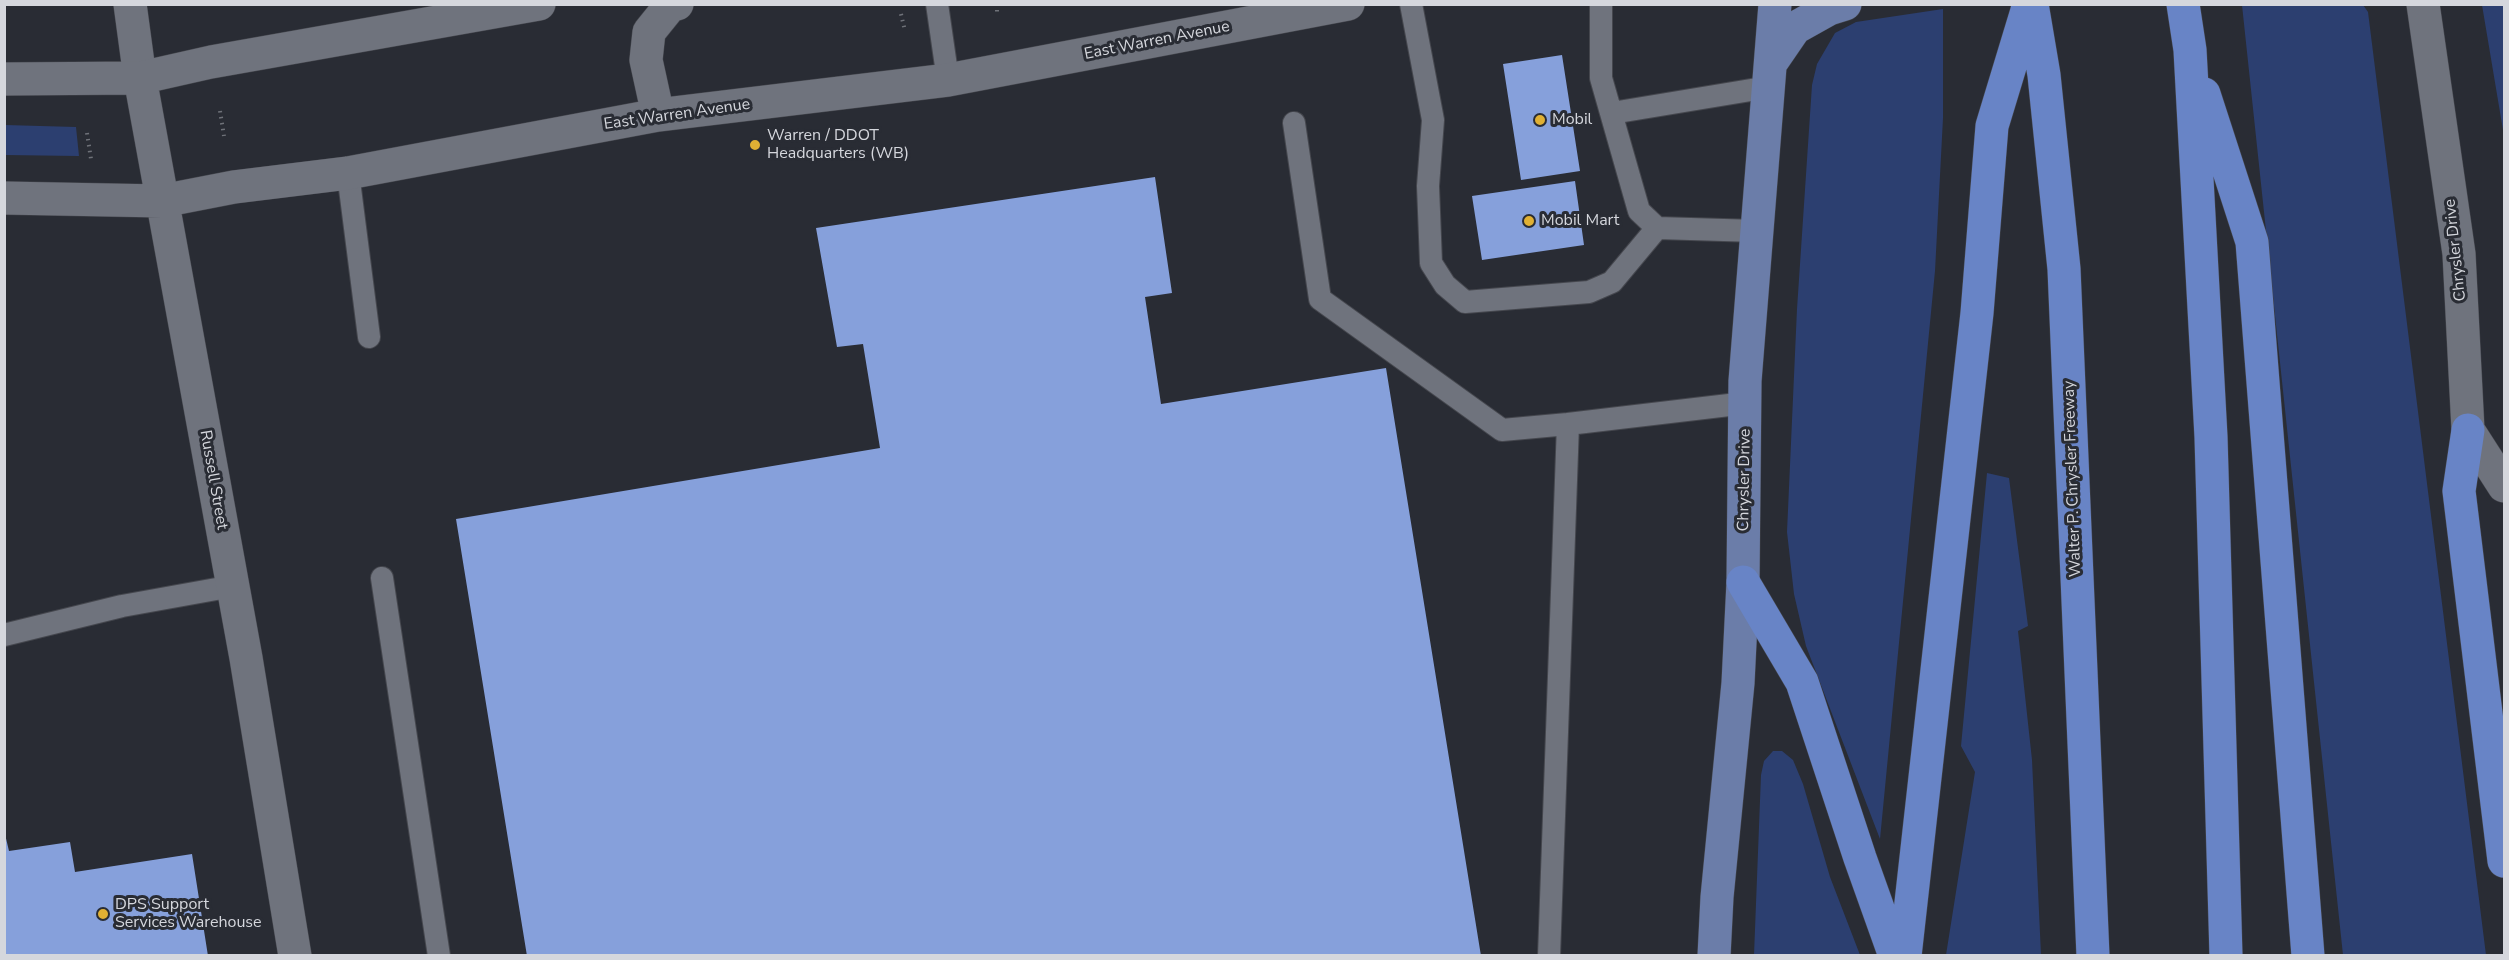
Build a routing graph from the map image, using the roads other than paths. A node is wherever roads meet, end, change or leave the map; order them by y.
1 (130, 4) edge
2 (539, 4) edge
3 (677, 4) edge
4 (938, 4) edge
5 (1348, 4) edge
6 (1411, 4) edge
7 (1601, 4) edge
8 (1775, 4) edge
9 (1845, 4) edge
10 (2030, 4) edge
11 (2183, 4) edge
12 (2423, 4) edge
13 (2190, 50) junction
14 (1770, 75) junction
15 (140, 78) junction
16 (4, 79) edge
17 (948, 80) junction
18 (1612, 113) junction
19 (658, 115) junction
20 (1294, 123) dead end
21 (348, 173) junction
22 (4, 198) edge
23 (162, 201) junction
24 (1657, 228) junction
25 (1757, 231) junction
26 (369, 337) dead end
27 (1746, 403) junction
28 (1568, 424) junction
29 (2468, 430) junction
30 (2505, 486) edge
31 (382, 578) dead end
32 (1743, 582) junction
33 (233, 586) junction
34 (4, 635) edge
35 (2505, 861) edge
36 (295, 956) edge
37 (439, 956) edge
38 (1549, 956) edge
39 (1714, 956) edge
40 (1895, 956) edge
41 (1905, 956) edge
42 (2093, 956) edge
43 (2226, 956) edge
44 (2308, 956) edge

1 - 15 main road, Russell Street
2 - 15 main road
3 - 19 main road
4 - 17 lane
5 - 17 main road, East Warren Avenue
6 - 24 lane
7 - 18 lane
8 - 14 main road, Chrysler Drive
9 - 14 main road
10 - 41 highway
10 - 42 highway, Walter P. Chrysler Freeway
11 - 13 highway
12 - 29 main road, Chrysler Drive
13 - 43 highway
13 - 44 highway
14 - 18 lane
14 - 25 main road, Chrysler Drive
15 - 16 main road
15 - 23 main road, Russell Street
17 - 19 main road, East Warren Avenue
18 - 24 lane
19 - 21 main road, East Warren Avenue
20 - 28 lane
21 - 23 main road, East Warren Avenue
21 - 26 lane
22 - 23 main road, East Warren Avenue
23 - 33 main road, Russell Street
24 - 25 lane
25 - 27 main road, Chrysler Drive
27 - 28 lane
27 - 32 main road, Chrysler Drive
28 - 38 lane
29 - 30 main road
29 - 35 highway
31 - 37 lane
32 - 39 main road, Chrysler Drive
32 - 40 highway
33 - 34 lane
33 - 36 main road, Russell Street

